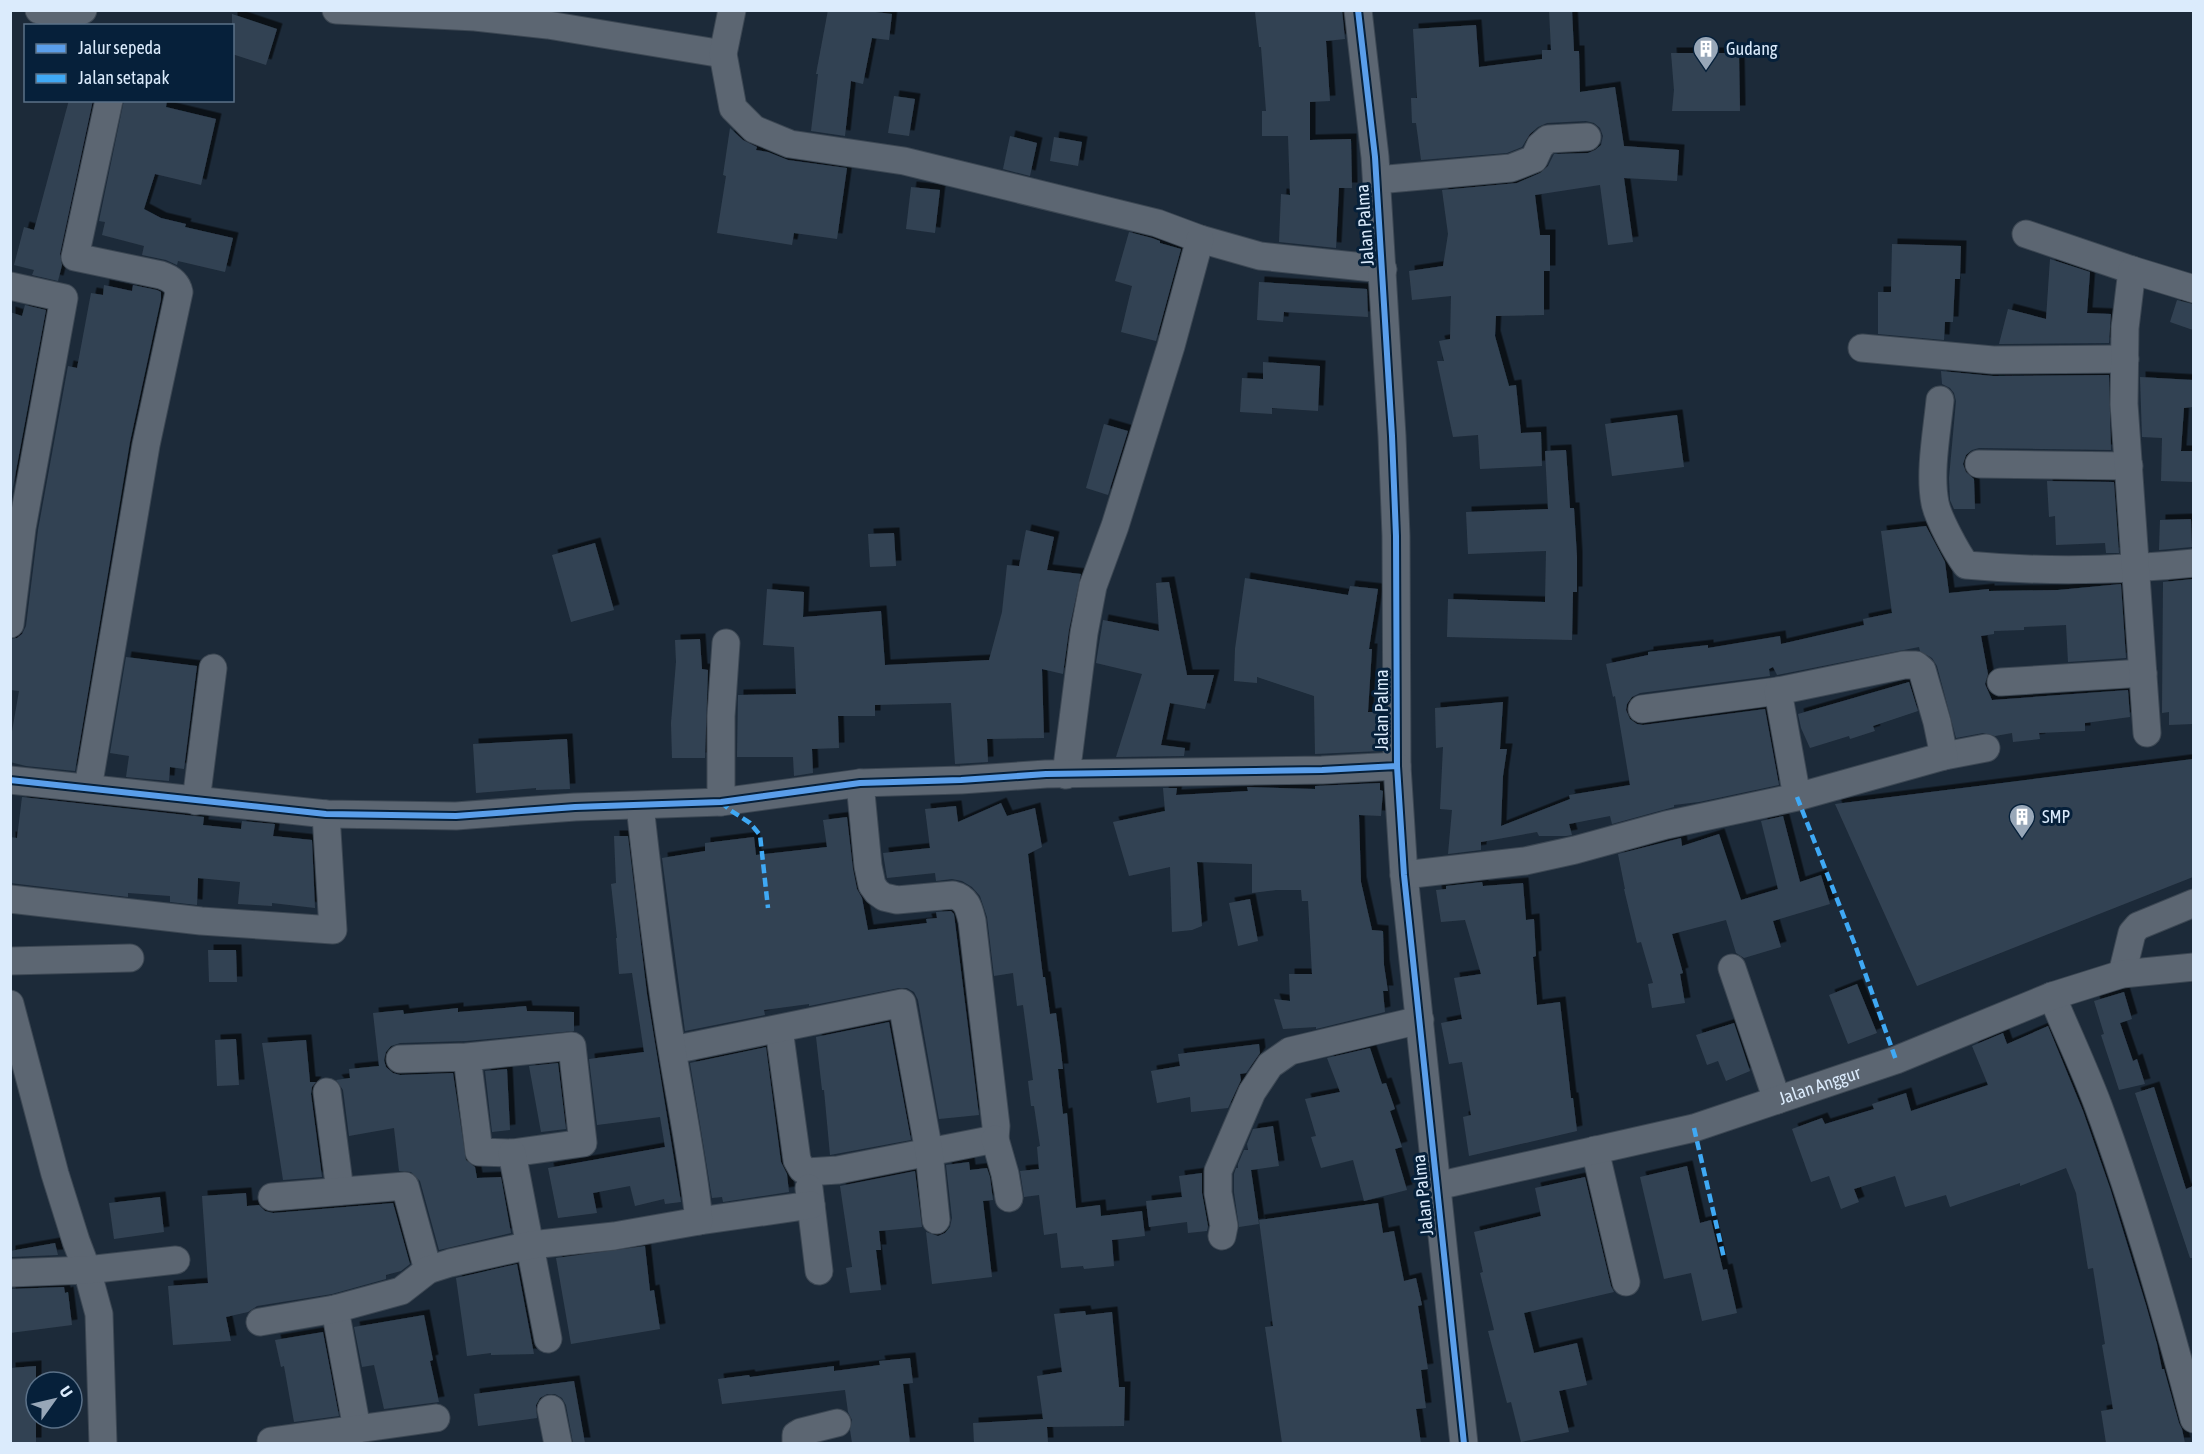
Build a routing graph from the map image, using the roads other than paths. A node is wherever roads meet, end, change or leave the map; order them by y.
1 (39, 10) edge
2 (83, 10) edge
3 (336, 10) edge
4 (732, 10) edge
5 (1358, 10) edge
6 (723, 54) junction
7 (109, 102) edge
8 (1587, 137) dead end
9 (1377, 180) junction
10 (2026, 234) dead end
11 (1200, 239) junction
12 (75, 257) junction
13 (1383, 269) junction
14 (2132, 270) junction
15 (10, 286) edge
16 (2193, 289) edge
17 (64, 298) junction
18 (1862, 348) dead end
19 (2125, 359) junction
20 (1940, 400) dead end
21 (1979, 464) dead end
22 (2129, 466) junction
23 (2193, 563) edge
24 (2136, 569) junction
25 (10, 624) edge
26 (726, 643) dead end
27 (213, 668) dead end
28 (2143, 673) junction
29 (2001, 682) dead end
30 (1778, 691) junction
31 (1642, 709) dead end
32 (2147, 733) dead end
33 (1986, 748) dead end
34 (1944, 756) junction
35 (1397, 766) junction
36 (1066, 775) junction
37 (10, 780) edge
38 (860, 783) junction
39 (88, 788) junction
40 (1797, 797) junction
41 (196, 801) junction
42 (721, 802) junction
43 (640, 806) junction
44 (326, 814) junction
45 (1404, 875) junction
46 (10, 898) edge
47 (2193, 903) edge
48 (130, 958) dead end
49 (10, 961) edge
50 (2193, 967) edge
51 (1732, 968) dead end
52 (2122, 974) junction
53 (2052, 996) junction
54 (10, 1004) edge
55 (1420, 1020) junction
56 (779, 1029) junction
57 (673, 1050) junction
58 (467, 1057) junction
59 (400, 1059) dead end
60 (327, 1092) dead end
61 (1778, 1100) junction
62 (994, 1139) junction
63 (1595, 1150) junction
64 (929, 1152) junction
65 (512, 1153) junction
66 (807, 1172) junction
67 (1437, 1186) junction
68 (340, 1191) junction
69 (272, 1197) dead end
70 (1009, 1198) dead end
71 (811, 1205) junction
72 (936, 1220) dead end
73 (699, 1221) junction
74 (1222, 1236) dead end
75 (531, 1245) junction
76 (176, 1260) dead end
77 (87, 1270) junction
78 (428, 1270) junction
79 (819, 1271) dead end
80 (10, 1273) edge
81 (1626, 1282) dead end
82 (335, 1309) junction
83 (260, 1322) dead end
84 (548, 1339) dead end
85 (551, 1409) dead end
86 (436, 1418) dead end
87 (2193, 1419) edge
88 (837, 1423) dead end
89 (357, 1429) junction
90 (271, 1441) dead end
91 (103, 1443) edge
92 (558, 1443) edge
93 (796, 1443) edge
94 (1464, 1443) edge

1 - 2 street
3 - 6 street
4 - 6 street
5 - 9 street, Jalan Palma
6 - 11 street
7 - 12 street
8 - 9 street
9 - 13 street, Jalan Palma
10 - 14 street
11 - 13 street
11 - 36 street
12 - 17 street
12 - 39 street
13 - 35 street, Jalan Palma
14 - 16 street
14 - 19 street
15 - 17 street
17 - 25 street
18 - 19 street
19 - 22 street
20 - 24 street
21 - 22 street
22 - 24 street
23 - 24 street
24 - 28 street
26 - 42 street
27 - 41 street
28 - 29 street
28 - 32 street
30 - 31 street
30 - 34 street
30 - 40 street
33 - 34 street
34 - 40 street
35 - 36 street
35 - 45 street, Jalan Palma
36 - 38 street
37 - 39 street
38 - 42 street
38 - 62 street
39 - 41 street
40 - 45 street
41 - 44 street
42 - 43 street
43 - 44 street
43 - 57 street
44 - 46 street
45 - 55 street, Jalan Palma
47 - 52 street
48 - 49 street
50 - 52 street, Jalan Anggur
51 - 61 street
52 - 53 street, Jalan Anggur
53 - 61 street, Jalan Anggur
53 - 87 street
54 - 77 street
55 - 67 street, Jalan Palma
55 - 74 street
56 - 57 street
56 - 64 street
56 - 66 street
57 - 73 street
58 - 59 street
58 - 65 street
58 - 65 street
60 - 68 street
61 - 63 street, Jalan Anggur
62 - 64 street
62 - 70 street
63 - 67 street, Jalan Anggur
63 - 81 street
64 - 66 street
64 - 72 street
65 - 75 street
66 - 71 street
67 - 94 street, Jalan Palma
68 - 69 street
68 - 78 street
71 - 73 street
71 - 79 street
73 - 75 street
75 - 78 street
75 - 84 street
76 - 77 street
77 - 80 street
77 - 91 street
78 - 82 street
82 - 83 street
82 - 89 street
85 - 92 street
86 - 89 street
88 - 93 street
89 - 90 street

